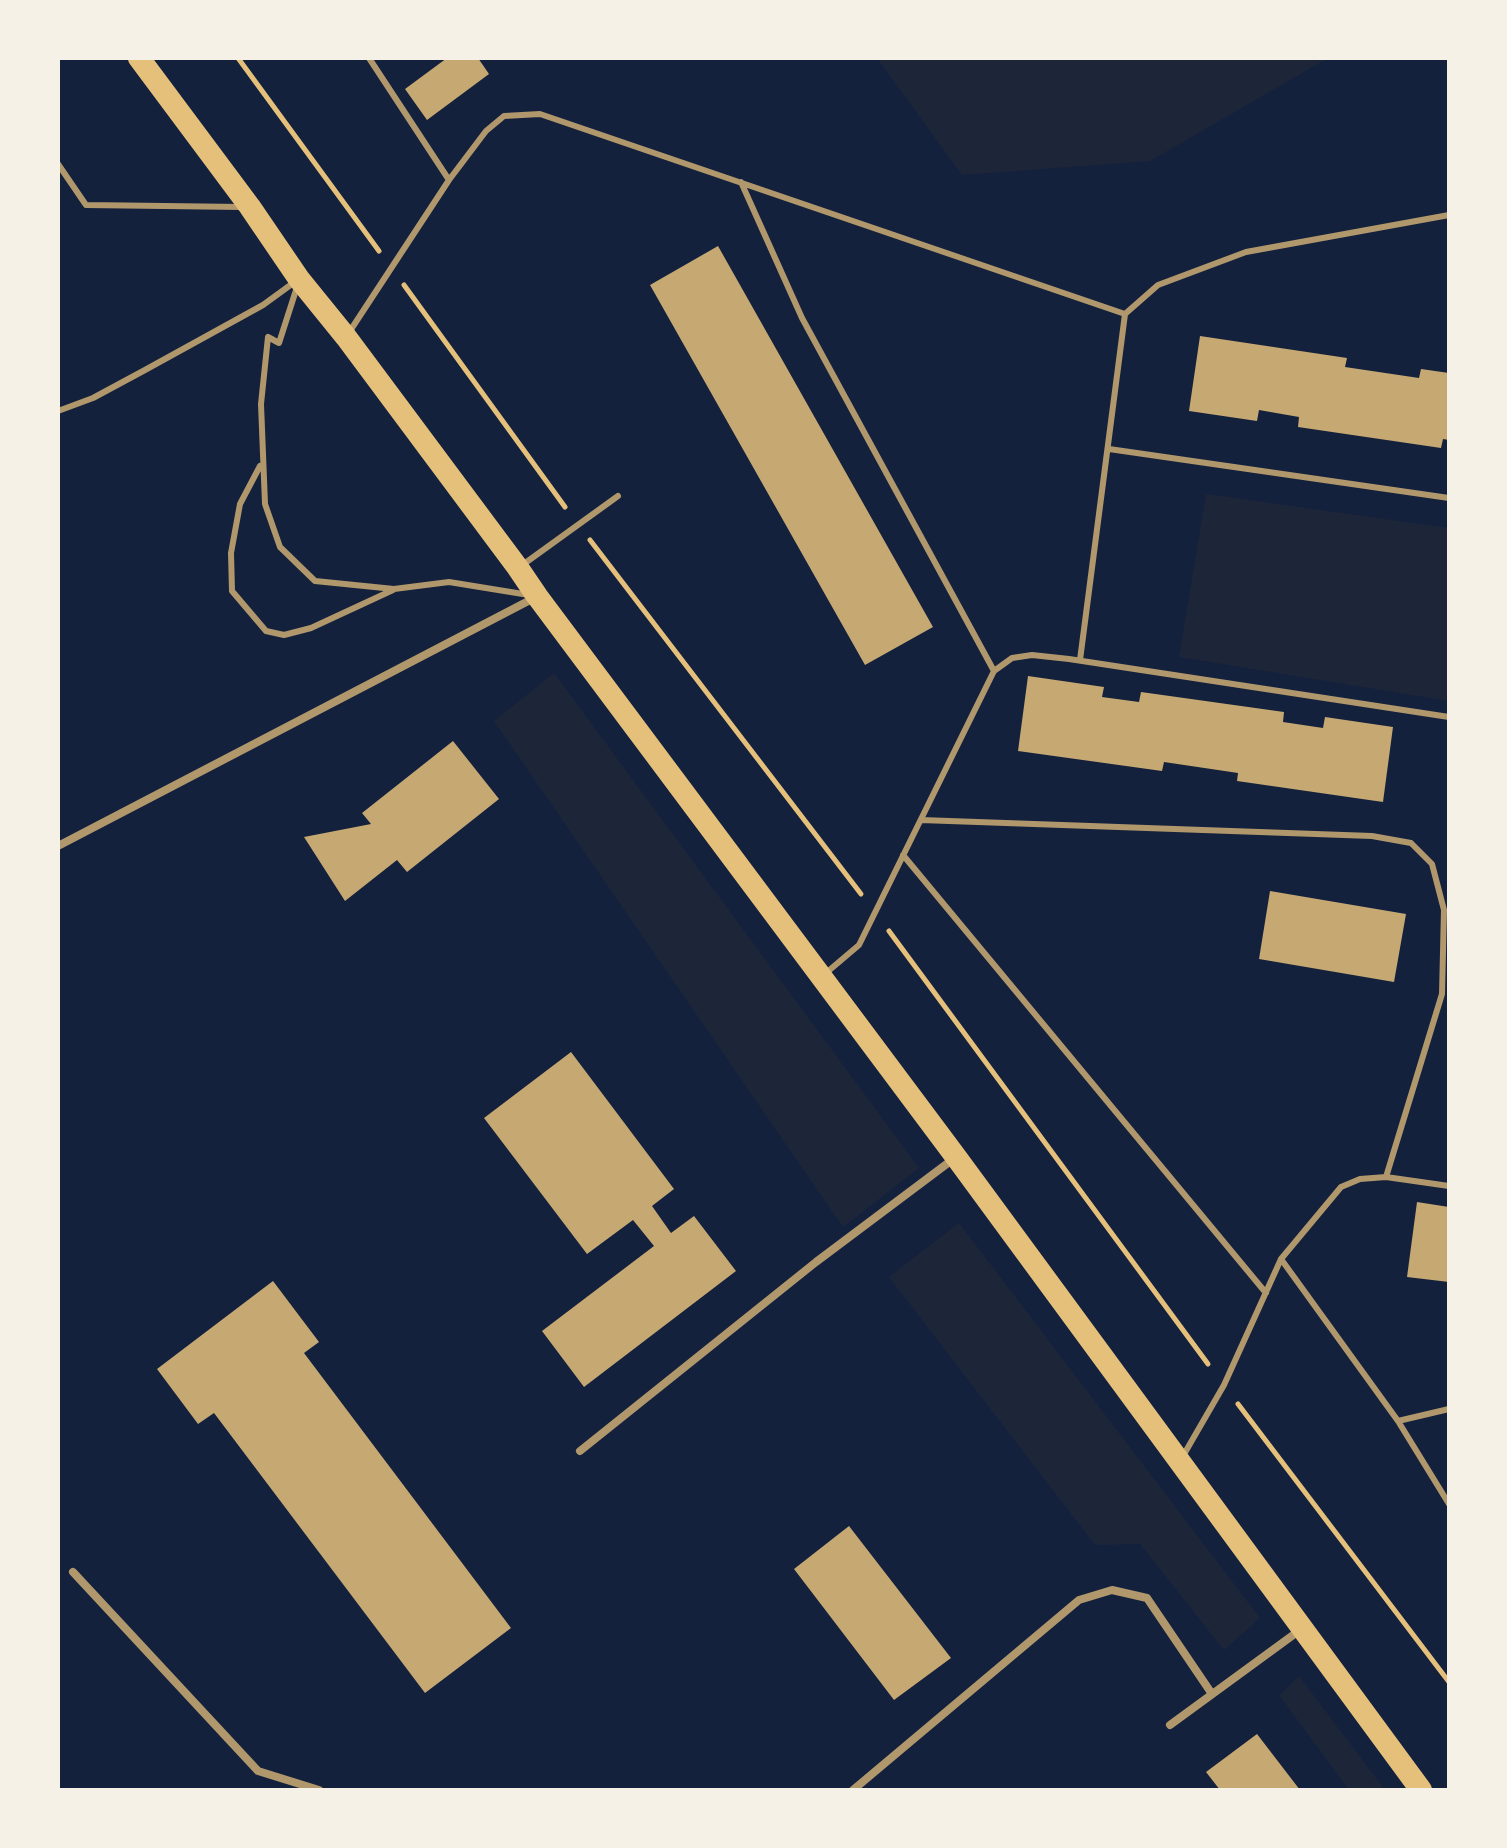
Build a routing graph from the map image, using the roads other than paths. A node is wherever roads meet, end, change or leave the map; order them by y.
1 (139, 58) edge
2 (369, 58) edge
3 (58, 164) edge
4 (449, 180) junction
5 (741, 182) junction
6 (250, 207) junction
7 (1449, 215) edge
8 (299, 279) junction
9 (1125, 314) junction
10 (346, 337) junction
11 (58, 411) edge
12 (1109, 449) junction
13 (262, 462) junction
14 (618, 496) dead end
15 (1449, 498) edge
16 (518, 568) junction
17 (394, 589) junction
18 (537, 596) junction
19 (1080, 660) junction
20 (994, 671) junction
21 (1449, 717) edge
22 (921, 820) junction
23 (58, 846) edge
24 (903, 855) junction
25 (1446, 910) edge
26 (821, 978) junction
27 (956, 1157) junction
28 (1386, 1177) junction
29 (1449, 1186) edge
30 (1281, 1259) junction
31 (1266, 1293) junction
32 (1449, 1409) edge
33 (1398, 1421) junction
34 (580, 1451) dead end
35 (1180, 1461) junction
36 (1449, 1504) edge
37 (73, 1572) dead end
38 (1303, 1627) junction
39 (1212, 1694) junction
40 (1170, 1725) dead end
41 (319, 1790) edge
42 (853, 1790) edge
43 (1421, 1790) edge

1 - 6 highway
2 - 4 lane
3 - 6 lane
4 - 5 lane
4 - 10 lane
5 - 9 lane
5 - 20 lane
6 - 8 highway
7 - 9 lane
8 - 10 highway
8 - 11 lane
8 - 13 lane
9 - 12 lane
10 - 16 highway
12 - 15 lane
12 - 19 lane
13 - 17 lane
13 - 17 lane
14 - 16 lane
16 - 18 highway
17 - 18 lane
18 - 23 street
18 - 26 highway
19 - 20 lane
19 - 21 lane
20 - 22 lane
22 - 24 lane
22 - 25 lane
24 - 26 lane
24 - 31 lane
25 - 28 lane
26 - 27 highway
27 - 34 street
27 - 35 highway
28 - 29 lane
28 - 30 lane
30 - 31 lane
30 - 33 lane
31 - 35 lane
32 - 33 lane
33 - 36 lane
35 - 38 highway
37 - 41 street
38 - 39 street
38 - 43 highway
39 - 40 street
39 - 42 street

